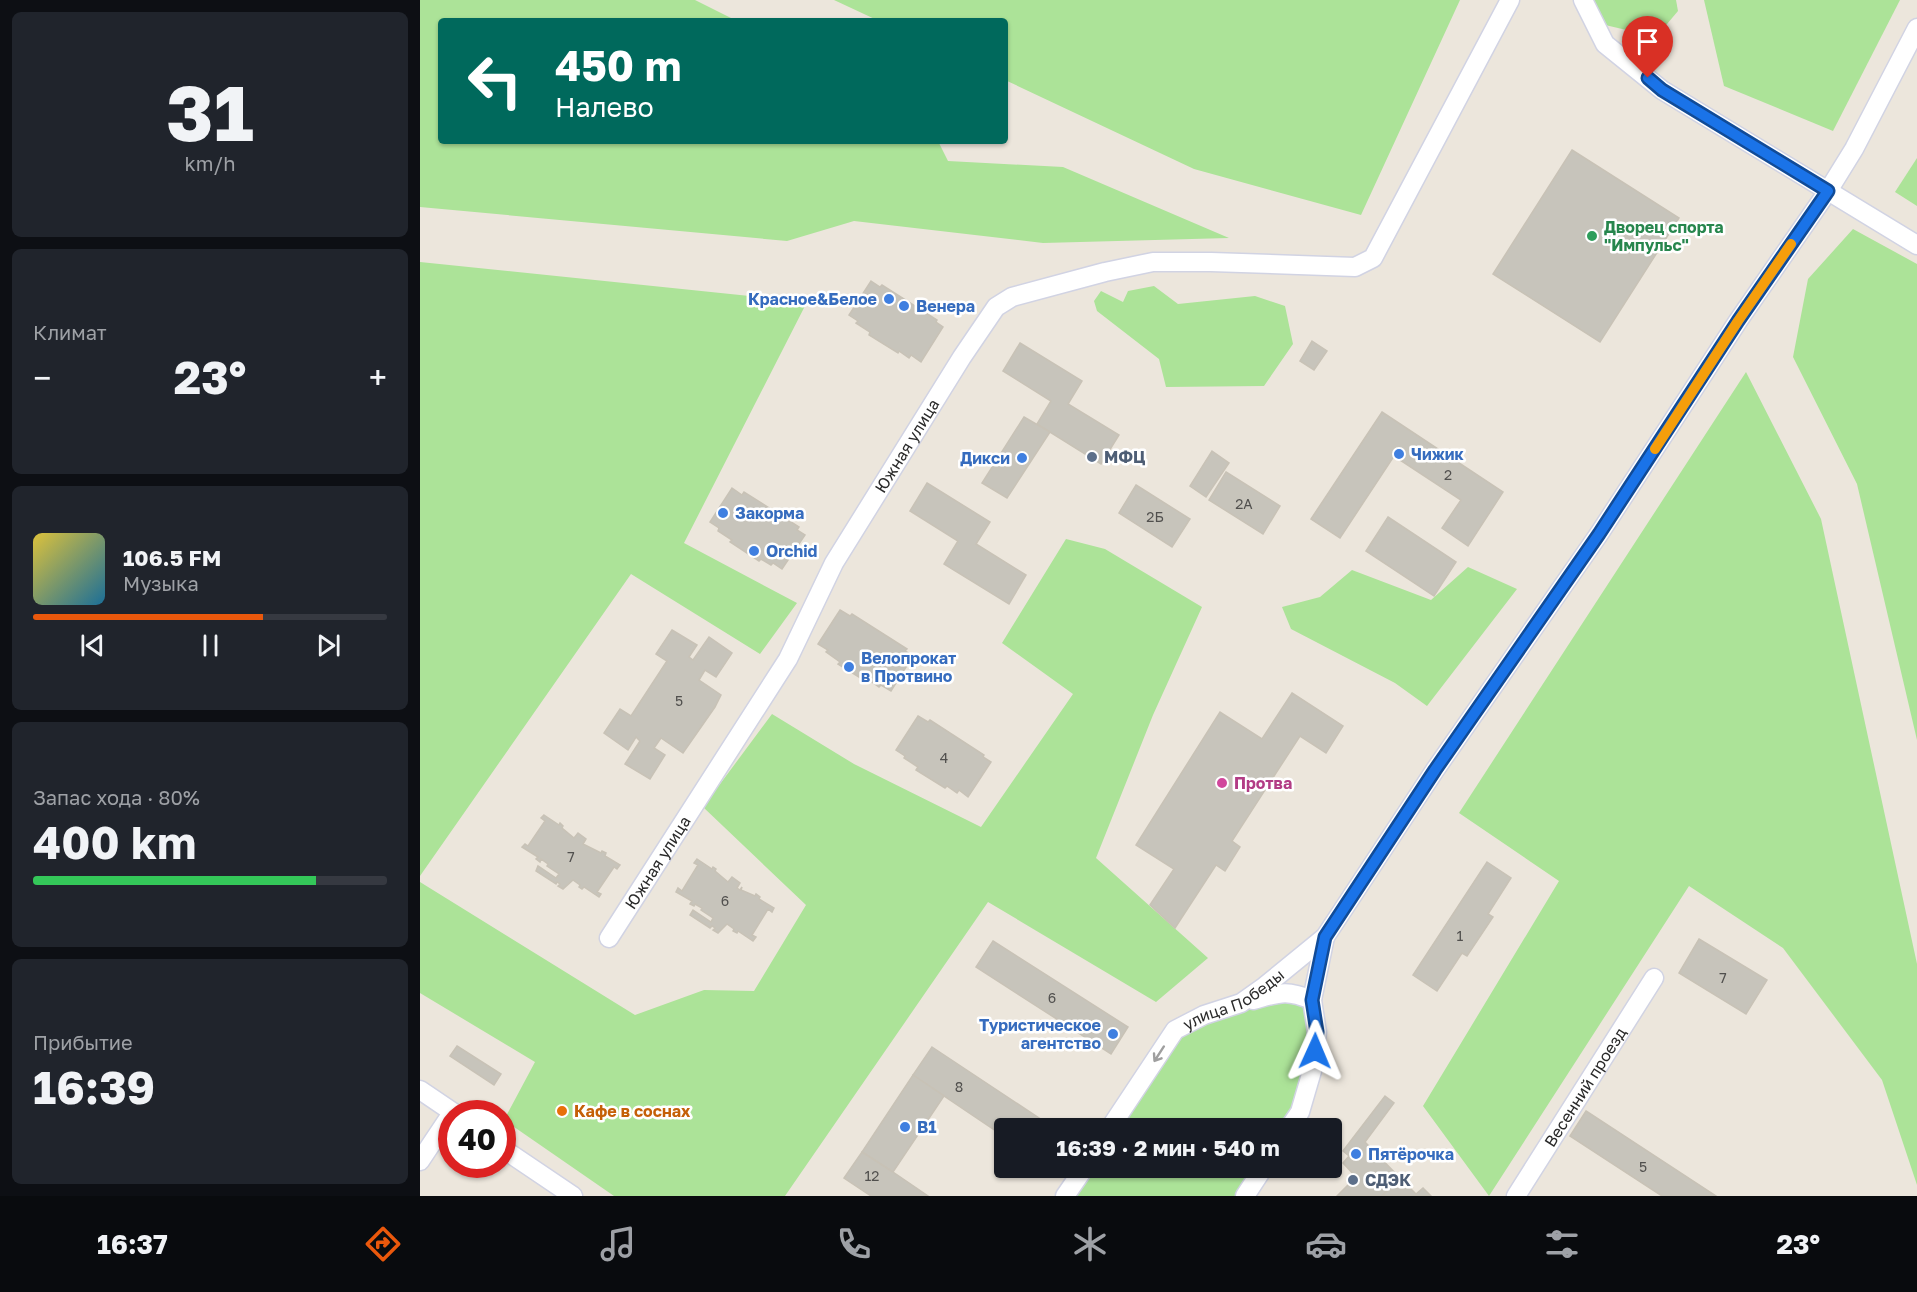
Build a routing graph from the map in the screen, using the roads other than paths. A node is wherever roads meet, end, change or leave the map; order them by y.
1 (1510, 0) edge
2 (1583, 0) edge
3 (1917, 27) edge
4 (1828, 191) junction
5 (1917, 244) edge
6 (1325, 937) junction
7 (609, 938) dead end
8 (1654, 978) dead end
9 (1312, 1000) junction
10 (1241, 1003) junction
11 (420, 1090) edge
12 (438, 1103) edge
13 (1117, 1118) edge
14 (1296, 1118) edge
15 (438, 1134) edge
16 (516, 1157) edge
17 (420, 1161) edge
18 (1077, 1178) edge
19 (1257, 1178) edge
20 (573, 1196) edge
21 (1065, 1196) edge
22 (1245, 1196) edge
23 (1516, 1196) edge

1 - 7 street, Южная улица
2 - 4 street
3 - 4 street, улица Победы
4 - 5 street
4 - 6 street, улица Победы
6 - 9 street, улица Победы
6 - 10 street, улица Победы
8 - 23 street, Весенний проезд
9 - 10 street
9 - 14 street, улица Победы
10 -> 13 street, улица Победы
11 - 12 street
15 - 17 street
16 - 20 street
18 - 21 street
19 - 22 street

